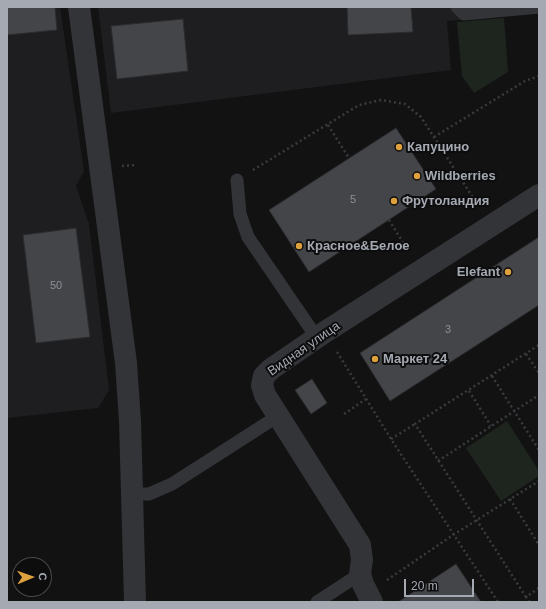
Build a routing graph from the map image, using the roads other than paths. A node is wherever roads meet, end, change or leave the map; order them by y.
1 (79, 7) edge
2 (457, 7) edge
3 (539, 7) edge
4 (237, 180) road end
5 (539, 195) edge
6 (321, 335) junction
7 (278, 416) junction
8 (132, 494) junction
9 (366, 590) edge
10 (135, 602) edge
11 (317, 602) edge

1 - 8 street
2 - 3 lane
4 - 6 lane
5 - 6 street, Видная улица
6 - 7 street, Видная улица
7 - 8 lane
7 - 9 street, Видная улица
8 - 10 street
9 - 11 lane

